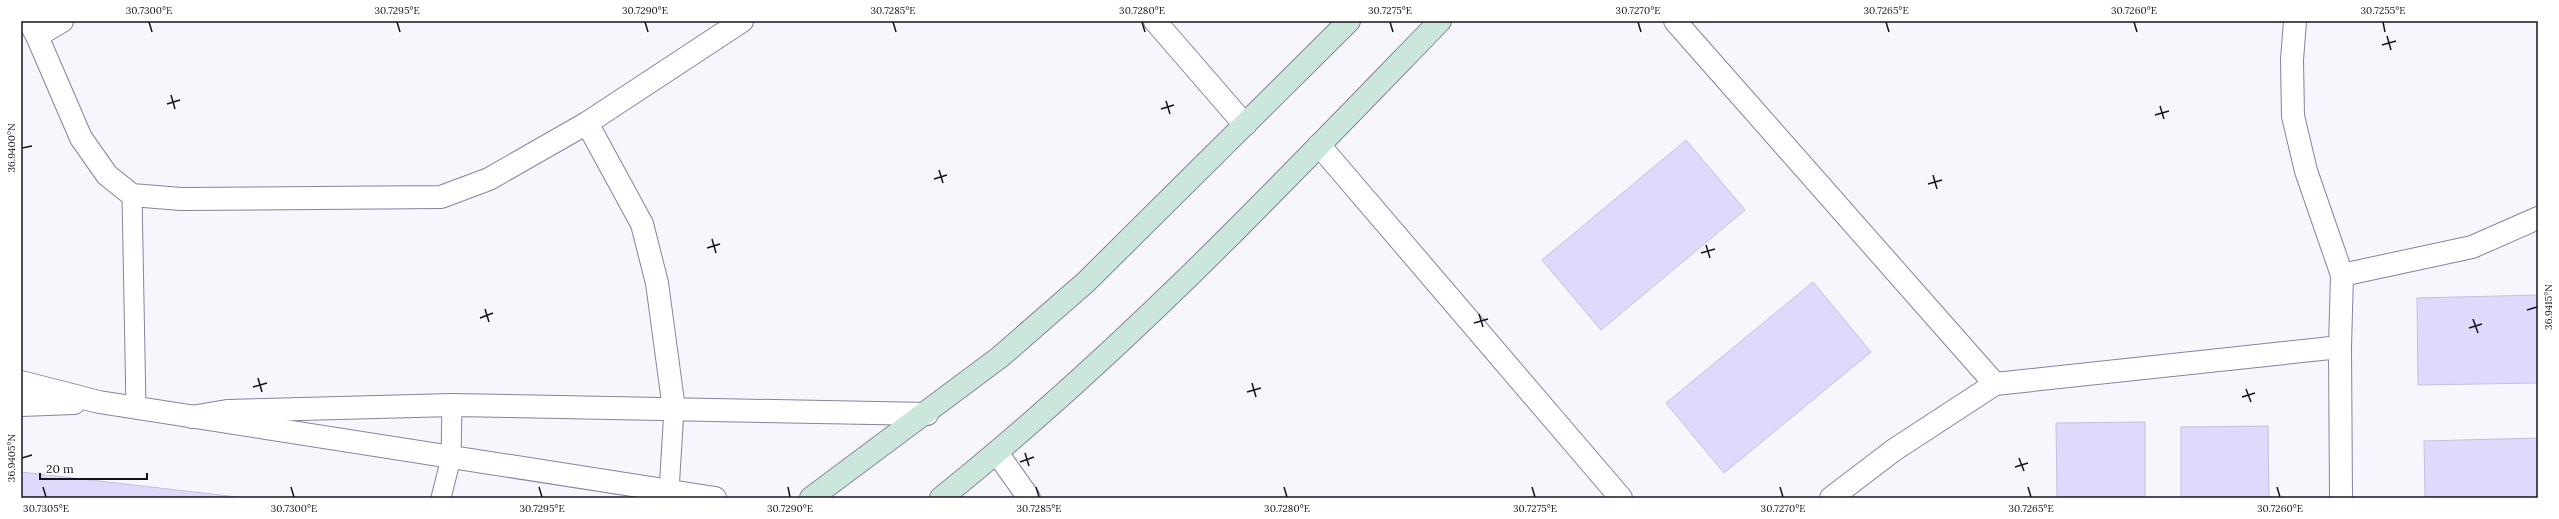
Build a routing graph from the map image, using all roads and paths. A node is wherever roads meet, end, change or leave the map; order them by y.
1 (62, 21) edge
2 (742, 21) edge
3 (1155, 21) edge
4 (1349, 21) edge
5 (1440, 21) edge
6 (1675, 21) edge
7 (2295, 21) edge
8 (33, 29) edge
9 (587, 123) junction
10 (1245, 125) junction
11 (1319, 145) junction
12 (132, 195) junction
13 (2538, 218) edge
14 (2342, 275) junction
15 (2340, 347) junction
16 (21, 382) edge
17 (1995, 384) junction
18 (99, 402) junction
19 (21, 405) edge
20 (452, 405) junction
21 (136, 408) junction
22 (674, 409) junction
23 (927, 414) junction
24 (192, 417) junction
25 (997, 453) junction
26 (450, 458) junction
27 (669, 491) junction
28 (441, 498) edge
29 (715, 498) edge
30 (811, 498) edge
31 (941, 498) edge
32 (1029, 498) edge
33 (1621, 498) edge
34 (1831, 498) edge
35 (2341, 498) edge

1 - 8 street
2 - 9 street
3 - 10 street
4 - 10 main road
5 - 11 main road
6 - 17 street
7 - 14 street
8 - 12 street
9 - 12 street
9 - 22 street
10 - 23 main road
11 - 25 main road
11 - 33 street
12 - 21 lane
13 - 14 street
14 - 15 street
15 - 17 street
15 - 35 street
16 - 18 street
17 - 34 street
18 - 19 street
18 - 21 street
20 - 22 street
20 - 24 street
20 - 26 lane
21 - 24 street
22 - 23 street
22 - 27 lane
23 - 30 main road
24 - 26 street
25 - 31 main road
25 - 32 street
26 - 27 street
26 - 28 lane
27 - 29 street

